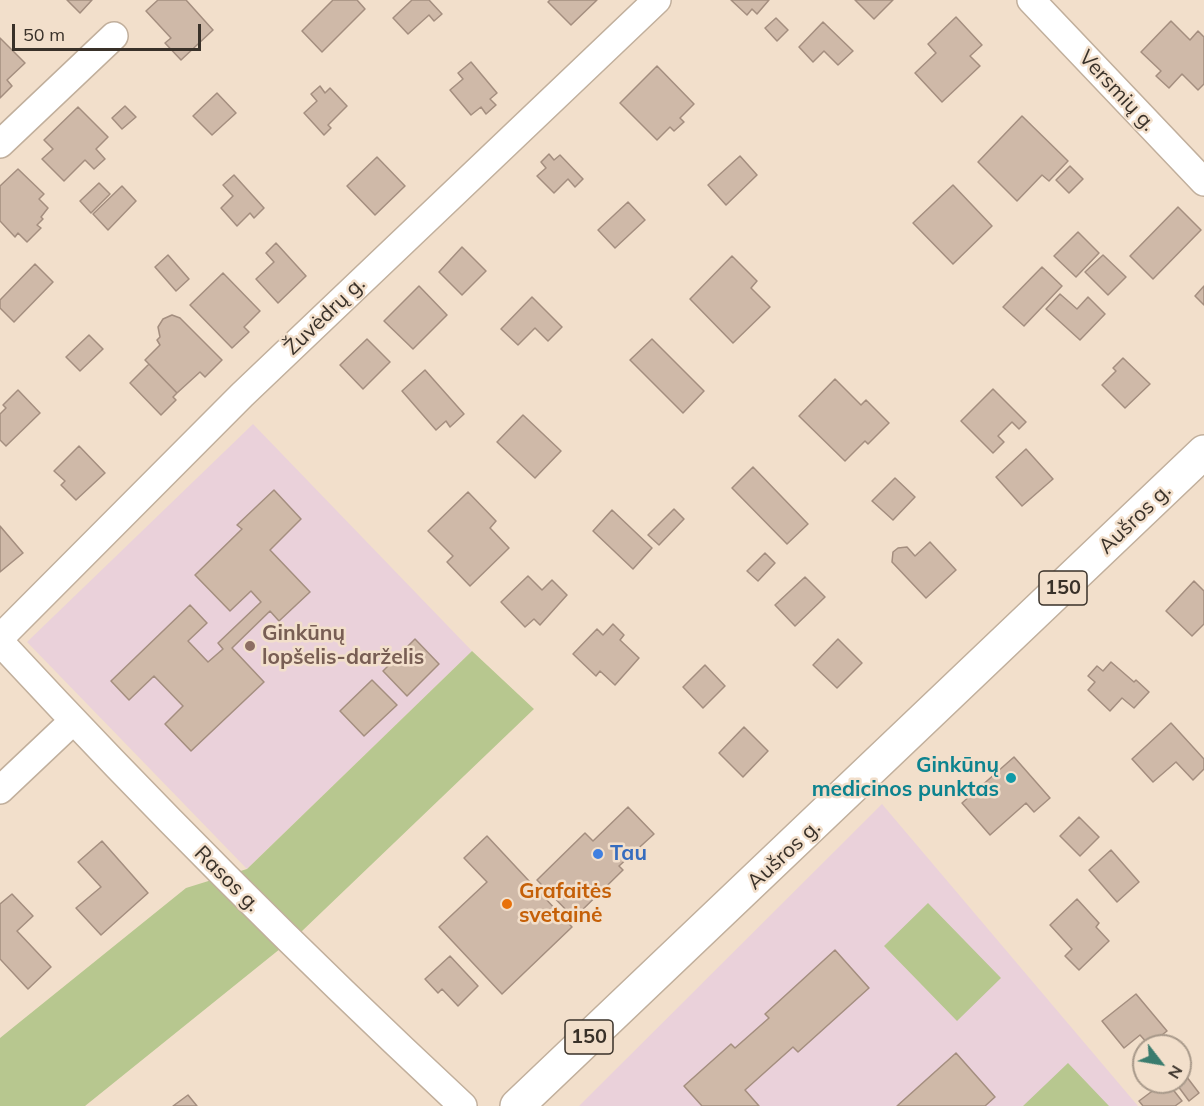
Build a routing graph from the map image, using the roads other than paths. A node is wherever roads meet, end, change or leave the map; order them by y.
1 (657, 0) edge
2 (1031, 0) edge
3 (114, 36) dead end
4 (0, 144) edge
5 (1204, 182) edge
6 (1204, 452) edge
7 (0, 638) edge
8 (0, 642) edge
9 (73, 722) junction
10 (0, 790) edge
11 (463, 1106) edge
12 (518, 1106) edge

1 - 7 street, Žuvėdrų g.
2 - 5 street, Versmių g.
3 - 4 street
6 - 12 main road, Aušros g. / 150
8 - 9 street, Rasos g.
9 - 10 street
9 - 11 street, Rasos g.

